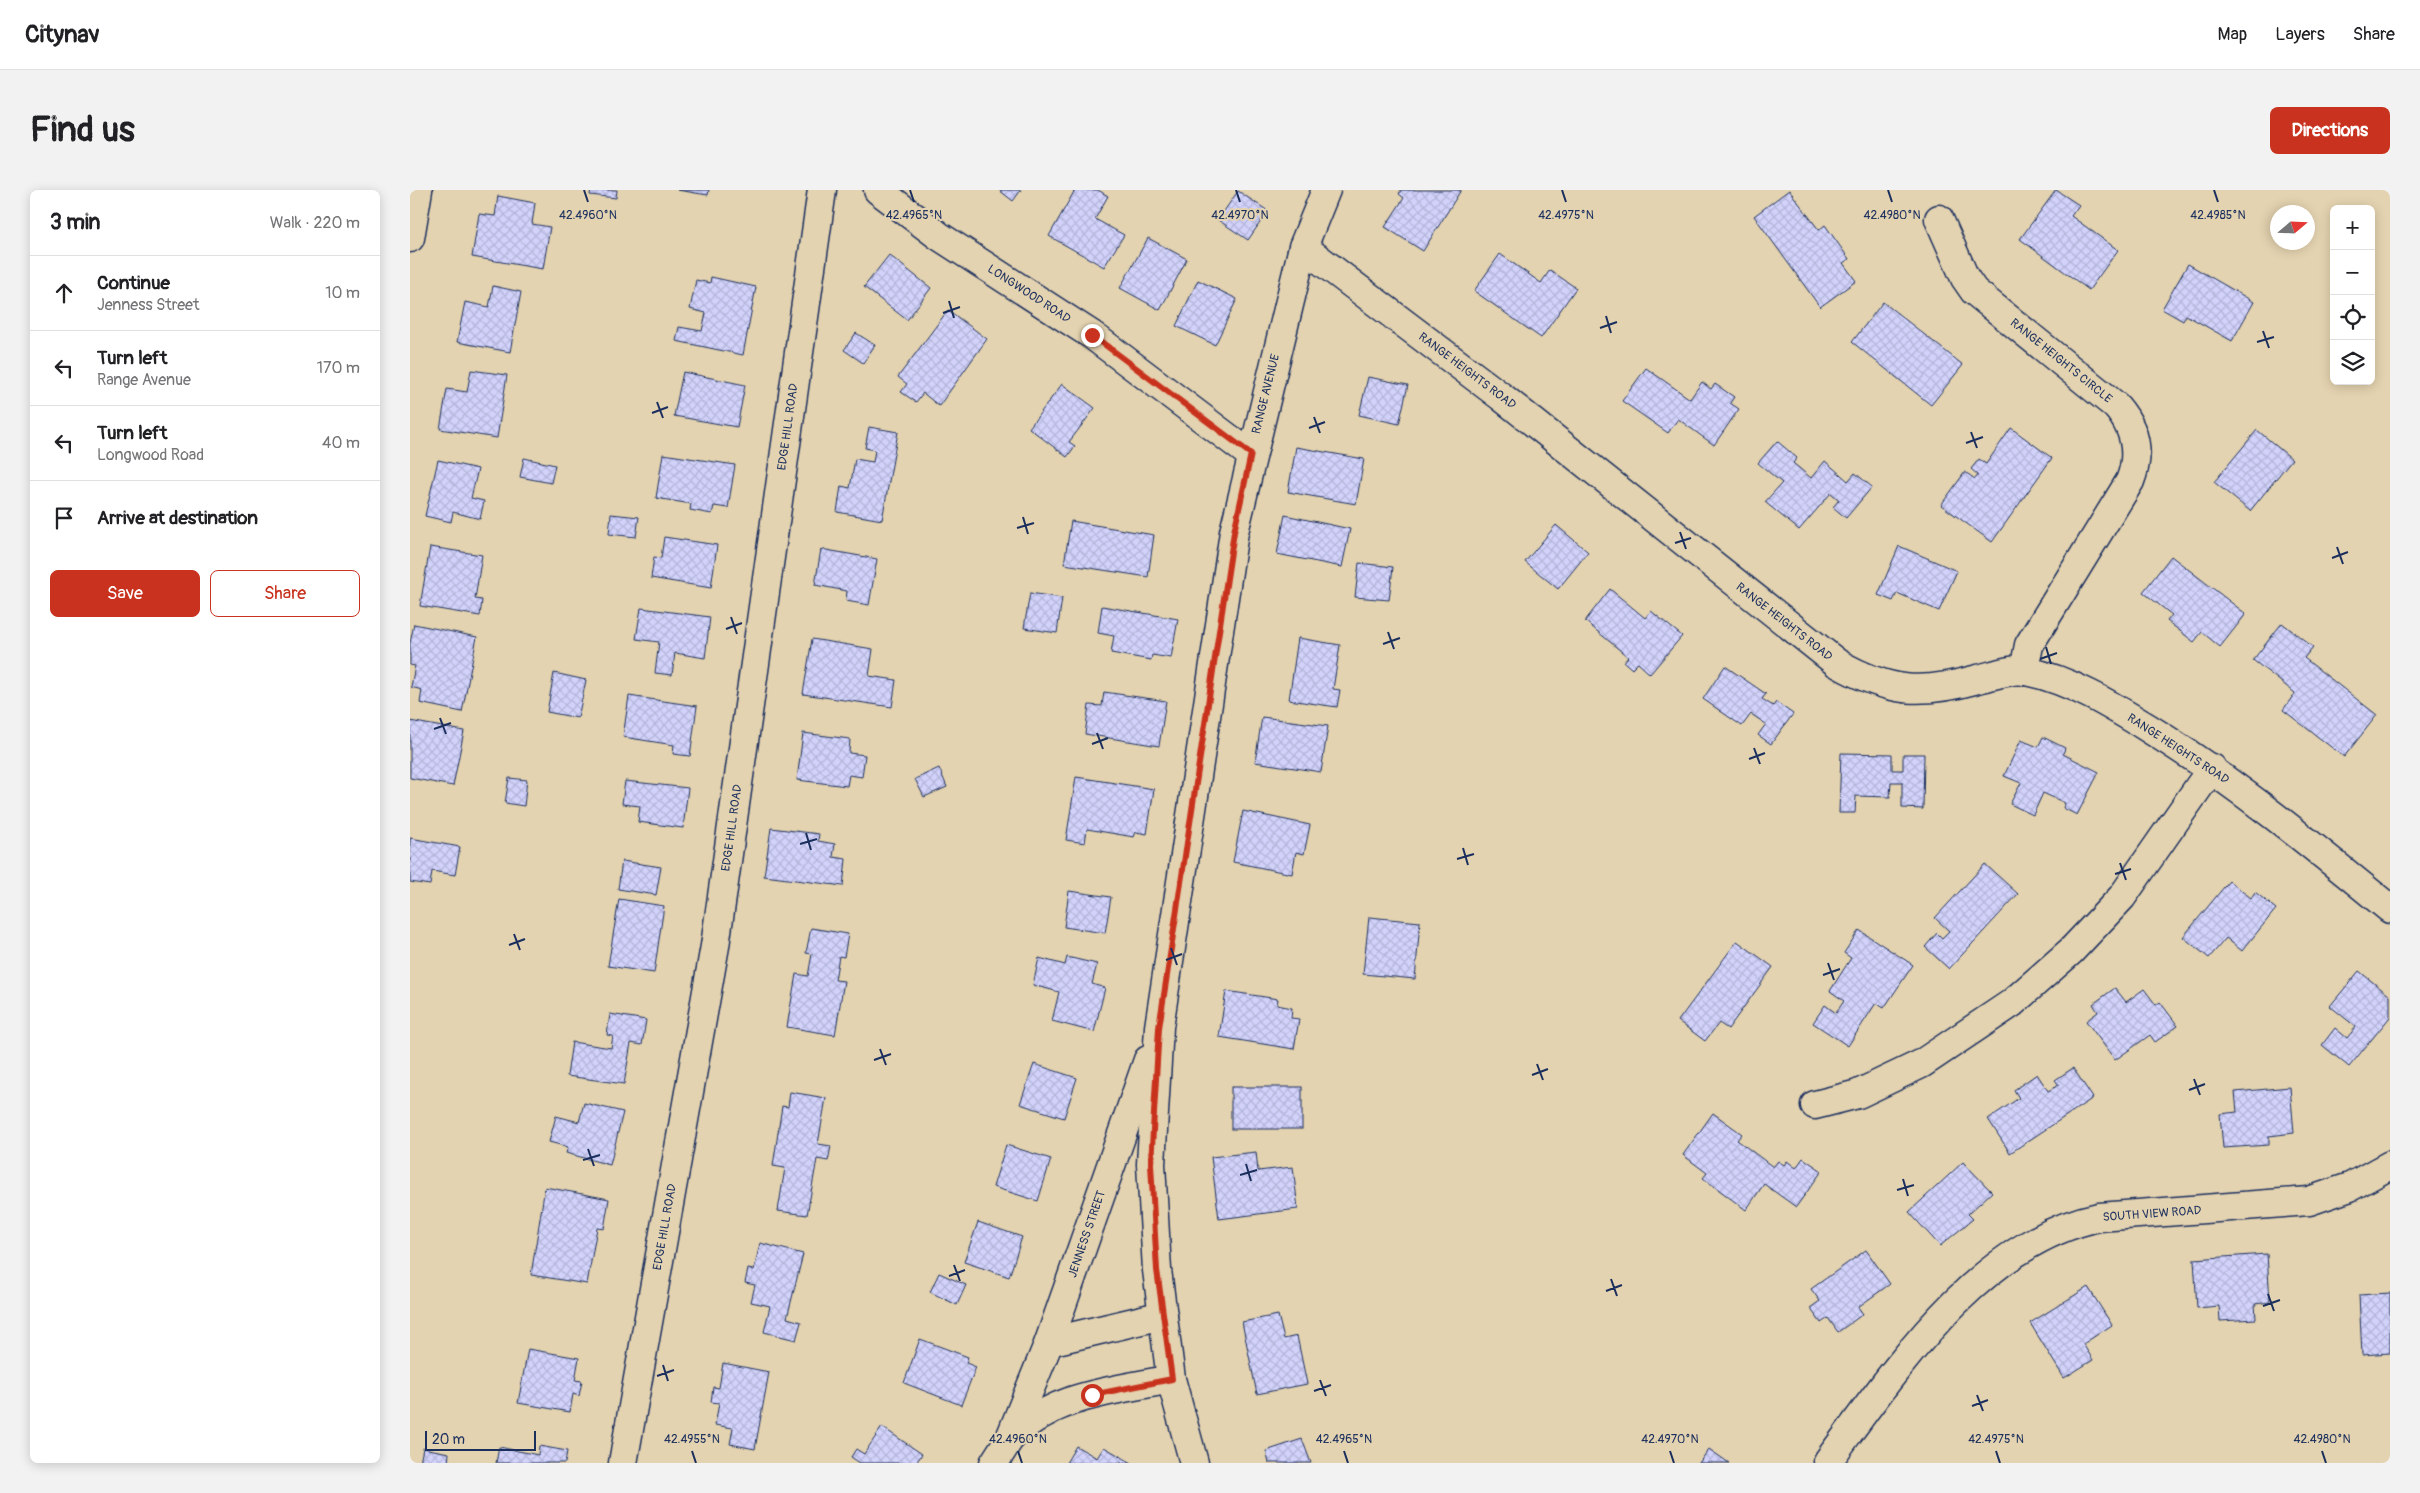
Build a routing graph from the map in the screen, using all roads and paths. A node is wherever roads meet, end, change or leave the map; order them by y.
1 (418, 190) edge
2 (822, 190) edge
3 (878, 190) edge
4 (1326, 190) edge
5 (1939, 219) dead end
6 (410, 238) edge
7 (1303, 247) junction
8 (1251, 454) junction
9 (2024, 671) junction
10 (2212, 768) junction
11 (2390, 909) edge
12 (1159, 1028) junction
13 (1815, 1105) dead end
14 (2390, 1165) edge
15 (1163, 1315) junction
16 (1049, 1342) junction
17 (1172, 1379) junction
18 (1010, 1438) junction
19 (1828, 1461) dead end
20 (623, 1463) edge
21 (994, 1463) edge
22 (1194, 1463) edge

1 - 6 street
2 - 20 street, EDGE HILL ROAD
3 - 8 street, LONGWOOD ROAD
4 - 7 street, RANGE AVENUE
5 - 9 street, RANGE HEIGHTS CIRCLE
7 - 8 street, RANGE AVENUE
7 - 9 street, RANGE HEIGHTS ROAD
8 - 12 street, RANGE AVENUE
9 - 10 street, RANGE HEIGHTS ROAD
10 - 11 street, RANGE HEIGHTS ROAD
10 - 13 street
12 - 15 street, RANGE AVENUE
12 - 16 street, JENNESS STREET
14 - 19 street, SOUTH VIEW ROAD
15 - 16 street
15 - 17 street, RANGE AVENUE
16 - 18 street, JENNESS STREET
17 - 18 street, JENNESS STREET
17 - 22 street, RANGE AVENUE
18 - 21 street, JENNESS STREET

